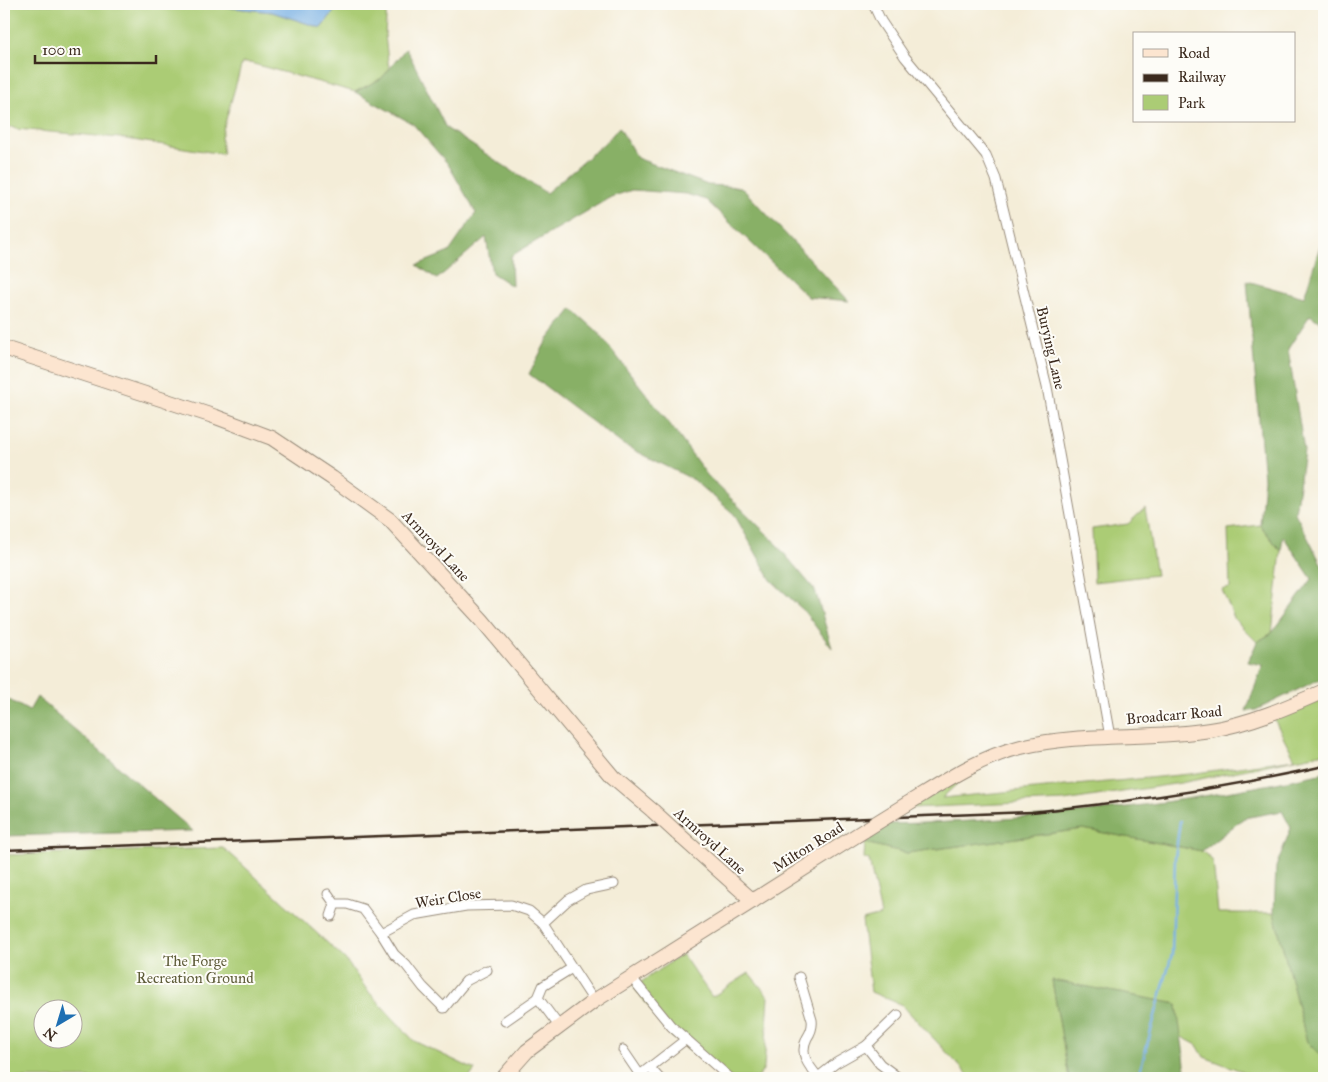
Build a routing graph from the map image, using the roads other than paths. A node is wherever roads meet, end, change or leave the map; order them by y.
1 (873, 4) edge
2 (4, 348) edge
3 (1324, 691) edge
4 (1110, 737) junction
5 (614, 884) dead end
6 (328, 894) dead end
7 (754, 901) junction
8 (335, 904) junction
9 (331, 916) dead end
10 (543, 923) junction
11 (381, 933) junction
12 (572, 968) junction
13 (487, 970) dead end
14 (632, 977) junction
15 (800, 977) dead end
16 (538, 998) junction
17 (594, 1001) junction
18 (898, 1015) dead end
19 (505, 1021) dead end
20 (559, 1026) junction
21 (685, 1040) junction
22 (866, 1046) junction
23 (622, 1050) dead end
24 (650, 1068) junction
25 (638, 1077) edge
26 (503, 1078) edge
27 (659, 1078) edge
28 (730, 1078) edge
29 (817, 1078) edge
30 (899, 1078) edge

1 - 4 street, Burying Lane
2 - 7 street, Armroyd Lane, bridge
3 - 4 street, Broadcarr Road
4 - 7 street, Milton Road, bridge
5 - 10 street
6 - 8 street
7 - 14 street, Milton Road
8 - 9 street
8 - 11 street
10 - 11 street, Weir Close
10 - 12 street, Weir Close
11 - 13 street
12 - 16 street
12 - 17 street, Weir Close
14 - 17 street, Milton Road
14 - 21 street
15 - 29 street
16 - 19 street
16 - 20 street
17 - 20 street, Milton Road
18 - 22 street
20 - 26 street, Milton Road
21 - 24 street
21 - 28 street
22 - 29 street
22 - 30 street
23 - 25 street
24 - 25 street
24 - 27 street

